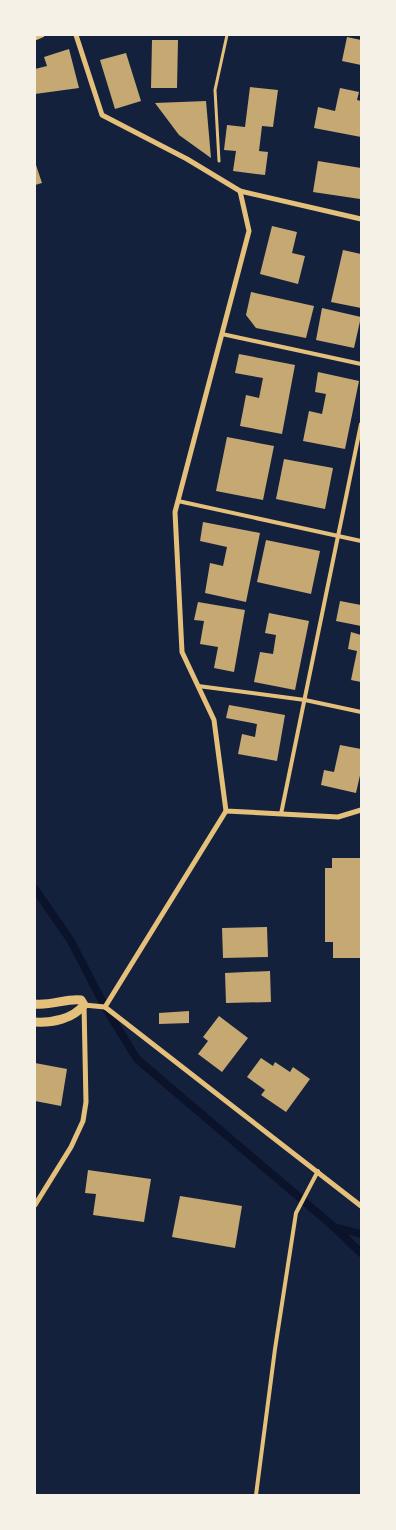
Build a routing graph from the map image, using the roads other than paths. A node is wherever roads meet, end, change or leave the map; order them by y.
1 (42, 35) edge
2 (76, 35) edge
3 (35, 38) edge
4 (240, 191) junction
5 (361, 219) edge
6 (222, 334) junction
7 (361, 364) edge
8 (361, 424) edge
9 (178, 501) junction
10 (338, 536) junction
11 (361, 541) edge
12 (198, 686) junction
13 (305, 700) junction
14 (361, 712) edge
15 (361, 810) edge
16 (226, 811) junction
17 (282, 814) junction
18 (35, 1004) edge
19 (84, 1005) junction
20 (105, 1007) junction
21 (35, 1022) edge
22 (318, 1171) junction
23 (35, 1205) edge
24 (361, 1206) edge
25 (256, 1495) edge

1 - 3 street
2 - 4 street
4 - 5 street
4 - 6 street
6 - 7 lane
6 - 9 street
8 - 10 lane
9 - 10 lane
9 - 12 street
10 - 11 lane
10 - 13 lane
12 - 13 lane
12 - 16 street
13 - 14 lane
13 - 17 lane
15 - 17 street
16 - 17 street
16 - 20 street
18 - 19 street
19 - 20 street
19 - 21 street
19 - 23 street
20 - 22 street
22 - 24 street
22 - 25 lane

